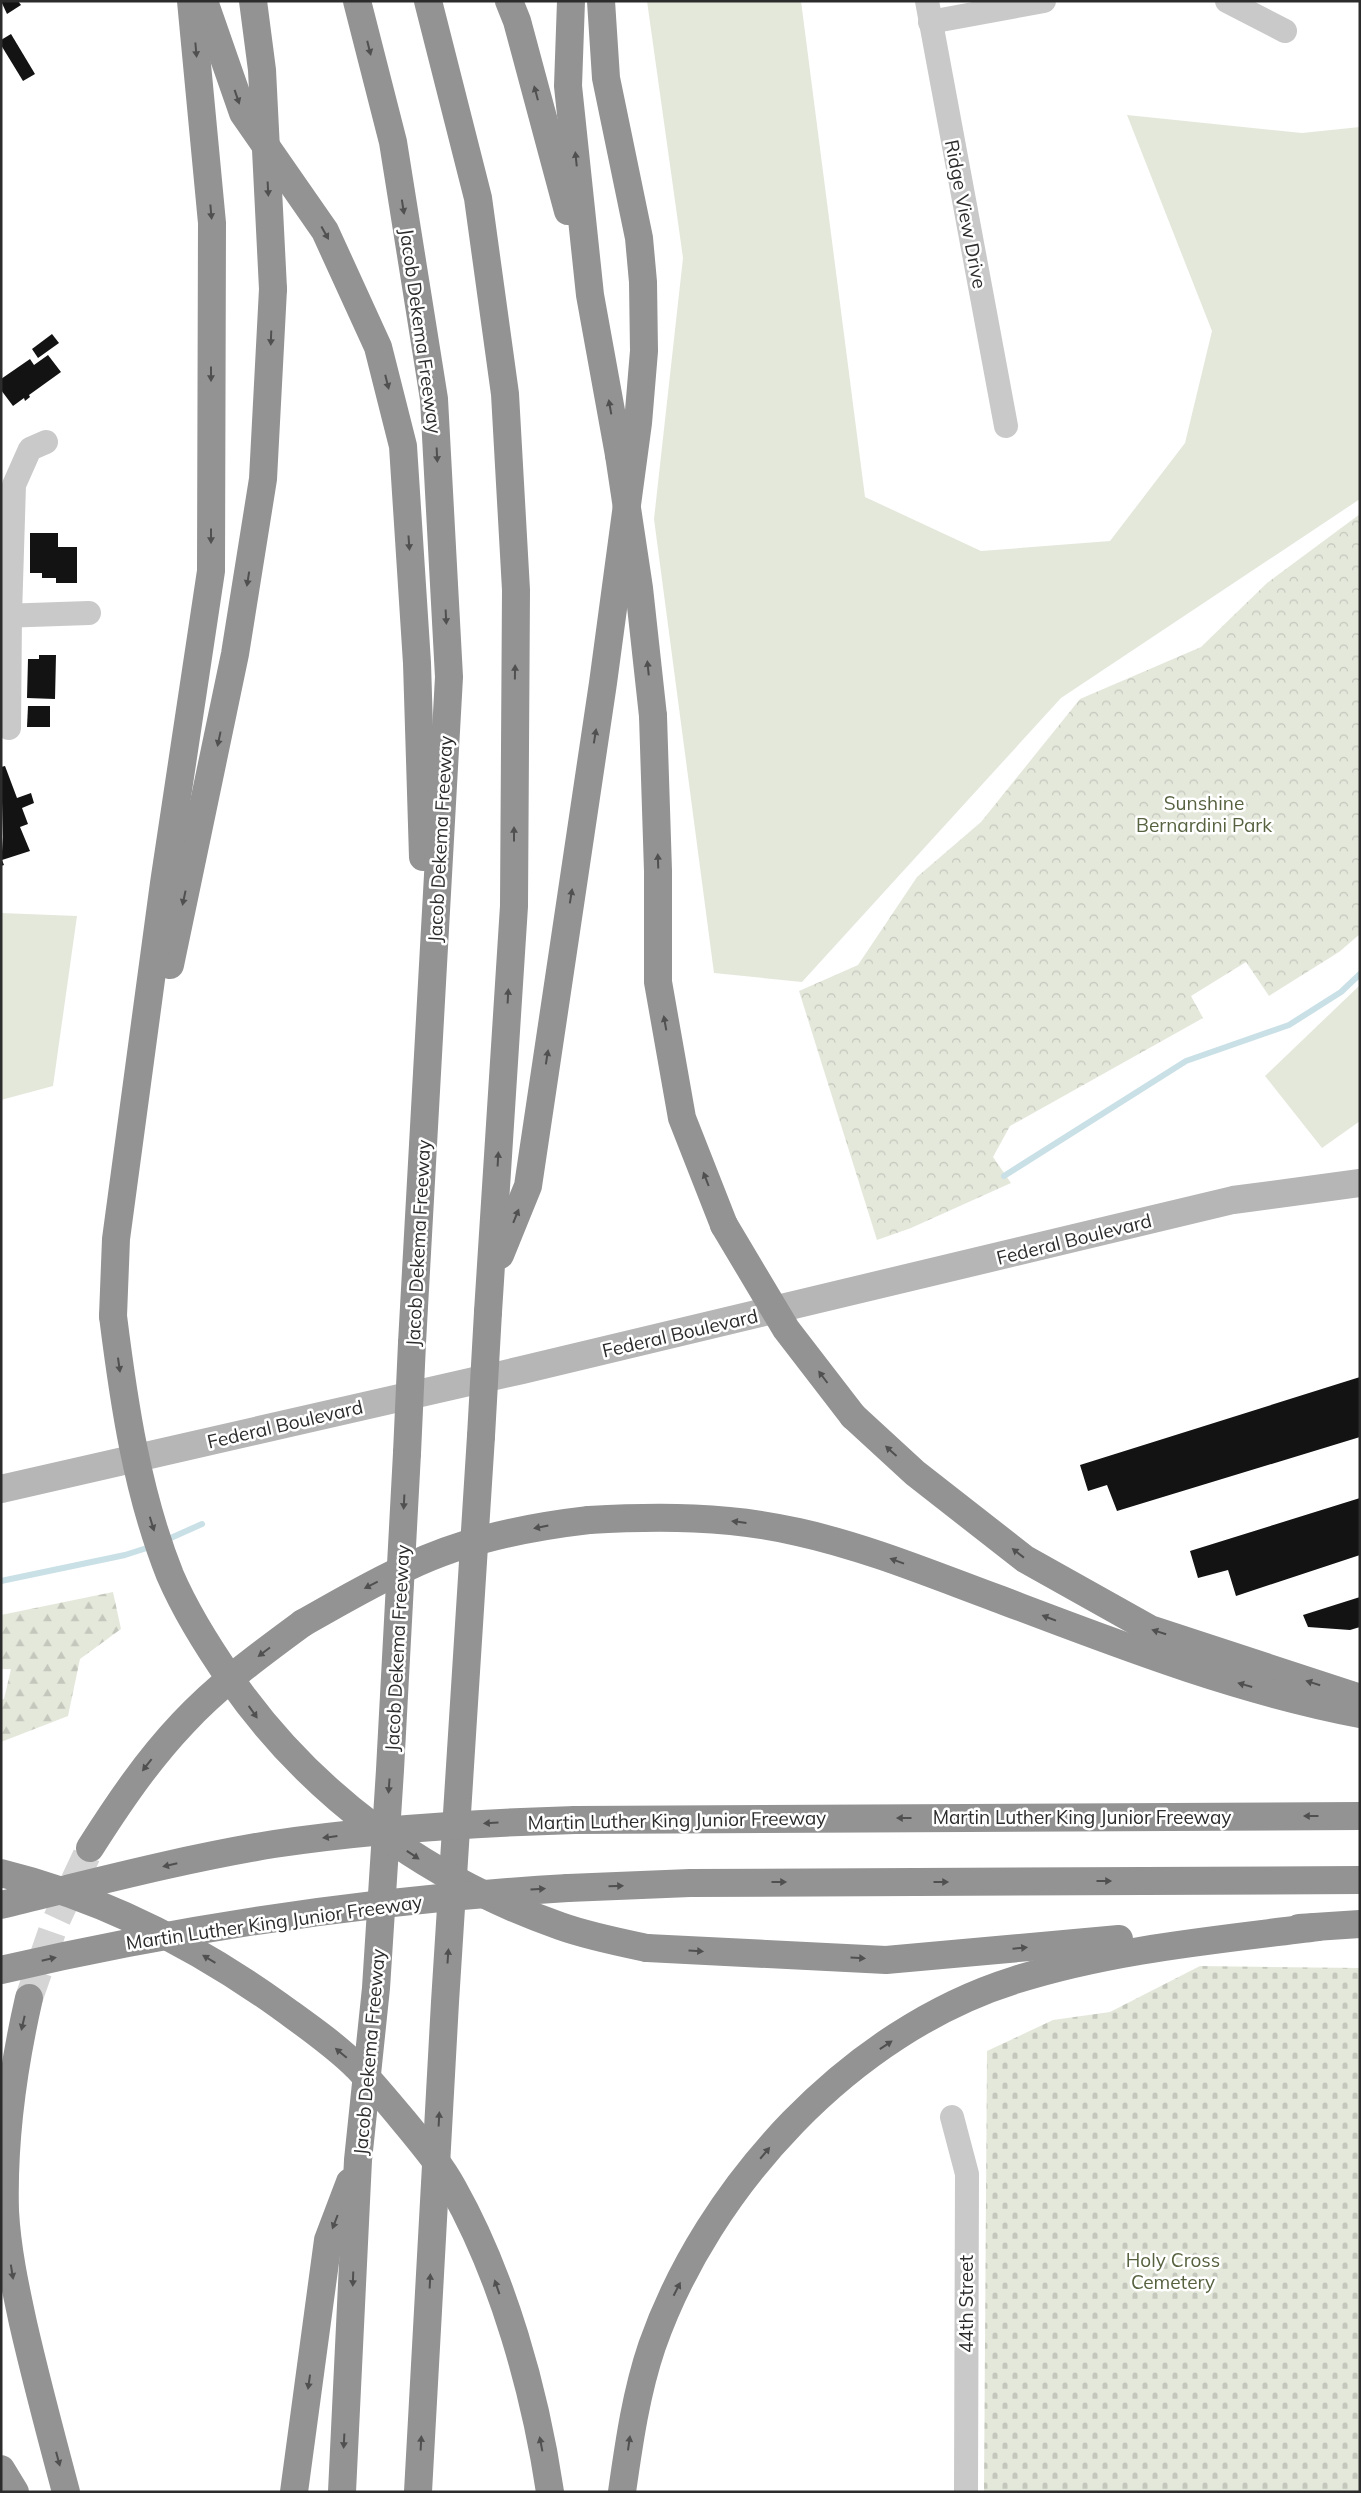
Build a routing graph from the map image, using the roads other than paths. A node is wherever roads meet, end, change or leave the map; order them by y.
1 (191, 1) edge
2 (204, 1) edge
3 (253, 1) edge
4 (357, 1) edge
5 (428, 1) edge
6 (509, 1) edge
7 (571, 1) edge
8 (601, 1) edge
9 (1044, 1) edge
10 (1227, 1) edge
11 (928, 12) edge
12 (1285, 31) dead end
13 (590, 294) junction
14 (1006, 426) dead end
15 (46, 442) dead end
16 (90, 613) dead end
17 (6, 616) edge
18 (9, 728) dead end
19 (428, 1055) junction
20 (126, 1174) junction
21 (1360, 1183) edge
22 (491, 1277) junction
23 (1, 1489) edge
24 (1360, 1698) edge
25 (1360, 1714) edge
26 (1360, 1816) edge
27 (90, 1848) tunnel mouth
28 (1, 1873) edge
29 (1360, 1880) edge
30 (1, 1905) edge
31 (1360, 1924) edge
32 (1318, 1926) junction
33 (1, 1970) edge
34 (29, 1998) tunnel mouth
35 (952, 2117) dead end
36 (358, 2160) junction
37 (1, 2469) edge
38 (15, 2492) edge
39 (66, 2492) edge
40 (294, 2492) edge
41 (342, 2492) edge
42 (418, 2492) edge
43 (550, 2492) edge
44 (622, 2492) edge
45 (966, 2492) edge

1 -> 20 highway
2 -> 19 highway
3 -> 20 highway, bridge
4 -> 19 highway, Jacob Dekema Freeway
22 -> 5 highway
13 -> 6 highway
13 -> 7 highway
22 -> 8 highway
9 - 11 street
10 - 12 street
11 - 14 street, Ridge View Drive
24 -> 13 highway, bridge
15 - 17 street
16 - 17 street
17 - 18 street
19 -> 36 highway, Jacob Dekema Freeway, bridge
20 -> 32 highway, bridge
21 - 23 main road, Federal Boulevard
42 -> 22 highway, bridge
25 -> 27 highway, bridge
26 -> 30 highway, Martin Luther King Junior Freeway, bridge
43 -> 28 highway, bridge
33 -> 29 highway, Martin Luther King Junior Freeway, bridge
31 - 32 highway
44 -> 32 highway
34 -> 39 highway
35 - 45 street, 44th Street
36 -> 40 highway
36 -> 41 highway, Jacob Dekema Freeway
37 - 38 highway

